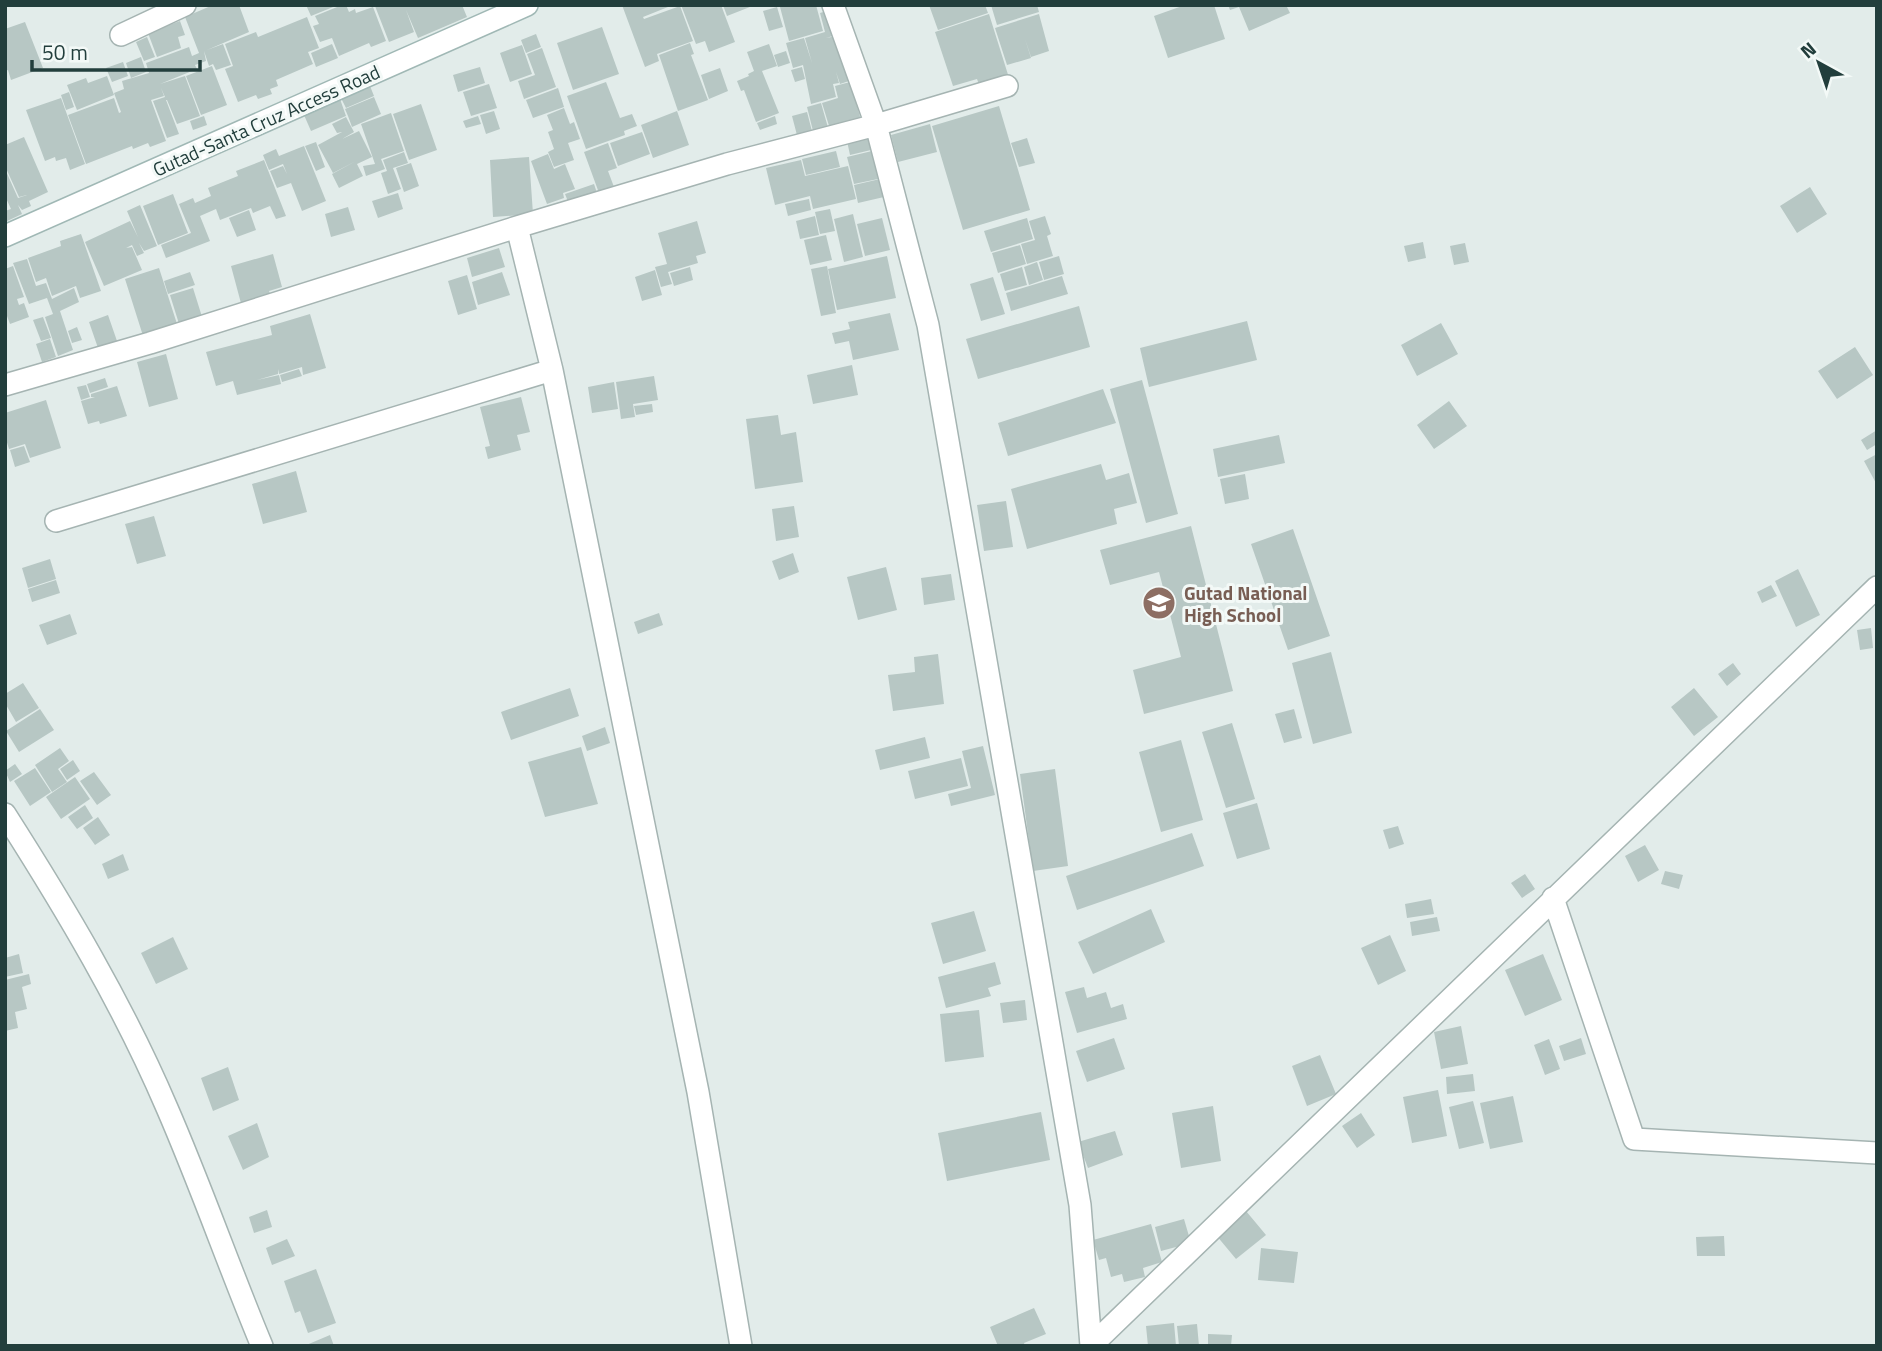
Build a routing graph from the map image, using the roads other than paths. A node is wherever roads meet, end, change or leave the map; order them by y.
1 (185, 5) edge
2 (527, 5) edge
3 (833, 5) edge
4 (121, 36) dead end
5 (1007, 86) dead end
6 (876, 125) junction
7 (517, 227) junction
8 (5, 236) edge
9 (552, 370) junction
10 (5, 385) edge
11 (55, 522) dead end
12 (1877, 587) edge
13 (5, 814) edge
14 (1553, 898) junction
15 (1877, 1153) edge
16 (262, 1346) edge
17 (741, 1346) edge
18 (1091, 1346) edge

1 - 4 street
2 - 8 street, Gutad-Santa Cruz Access Road
3 - 6 street
5 - 6 street
6 - 7 street
6 - 18 street
7 - 9 street
7 - 10 street
9 - 11 street
9 - 17 street
12 - 14 street
13 - 16 street
14 - 15 street
14 - 18 street

